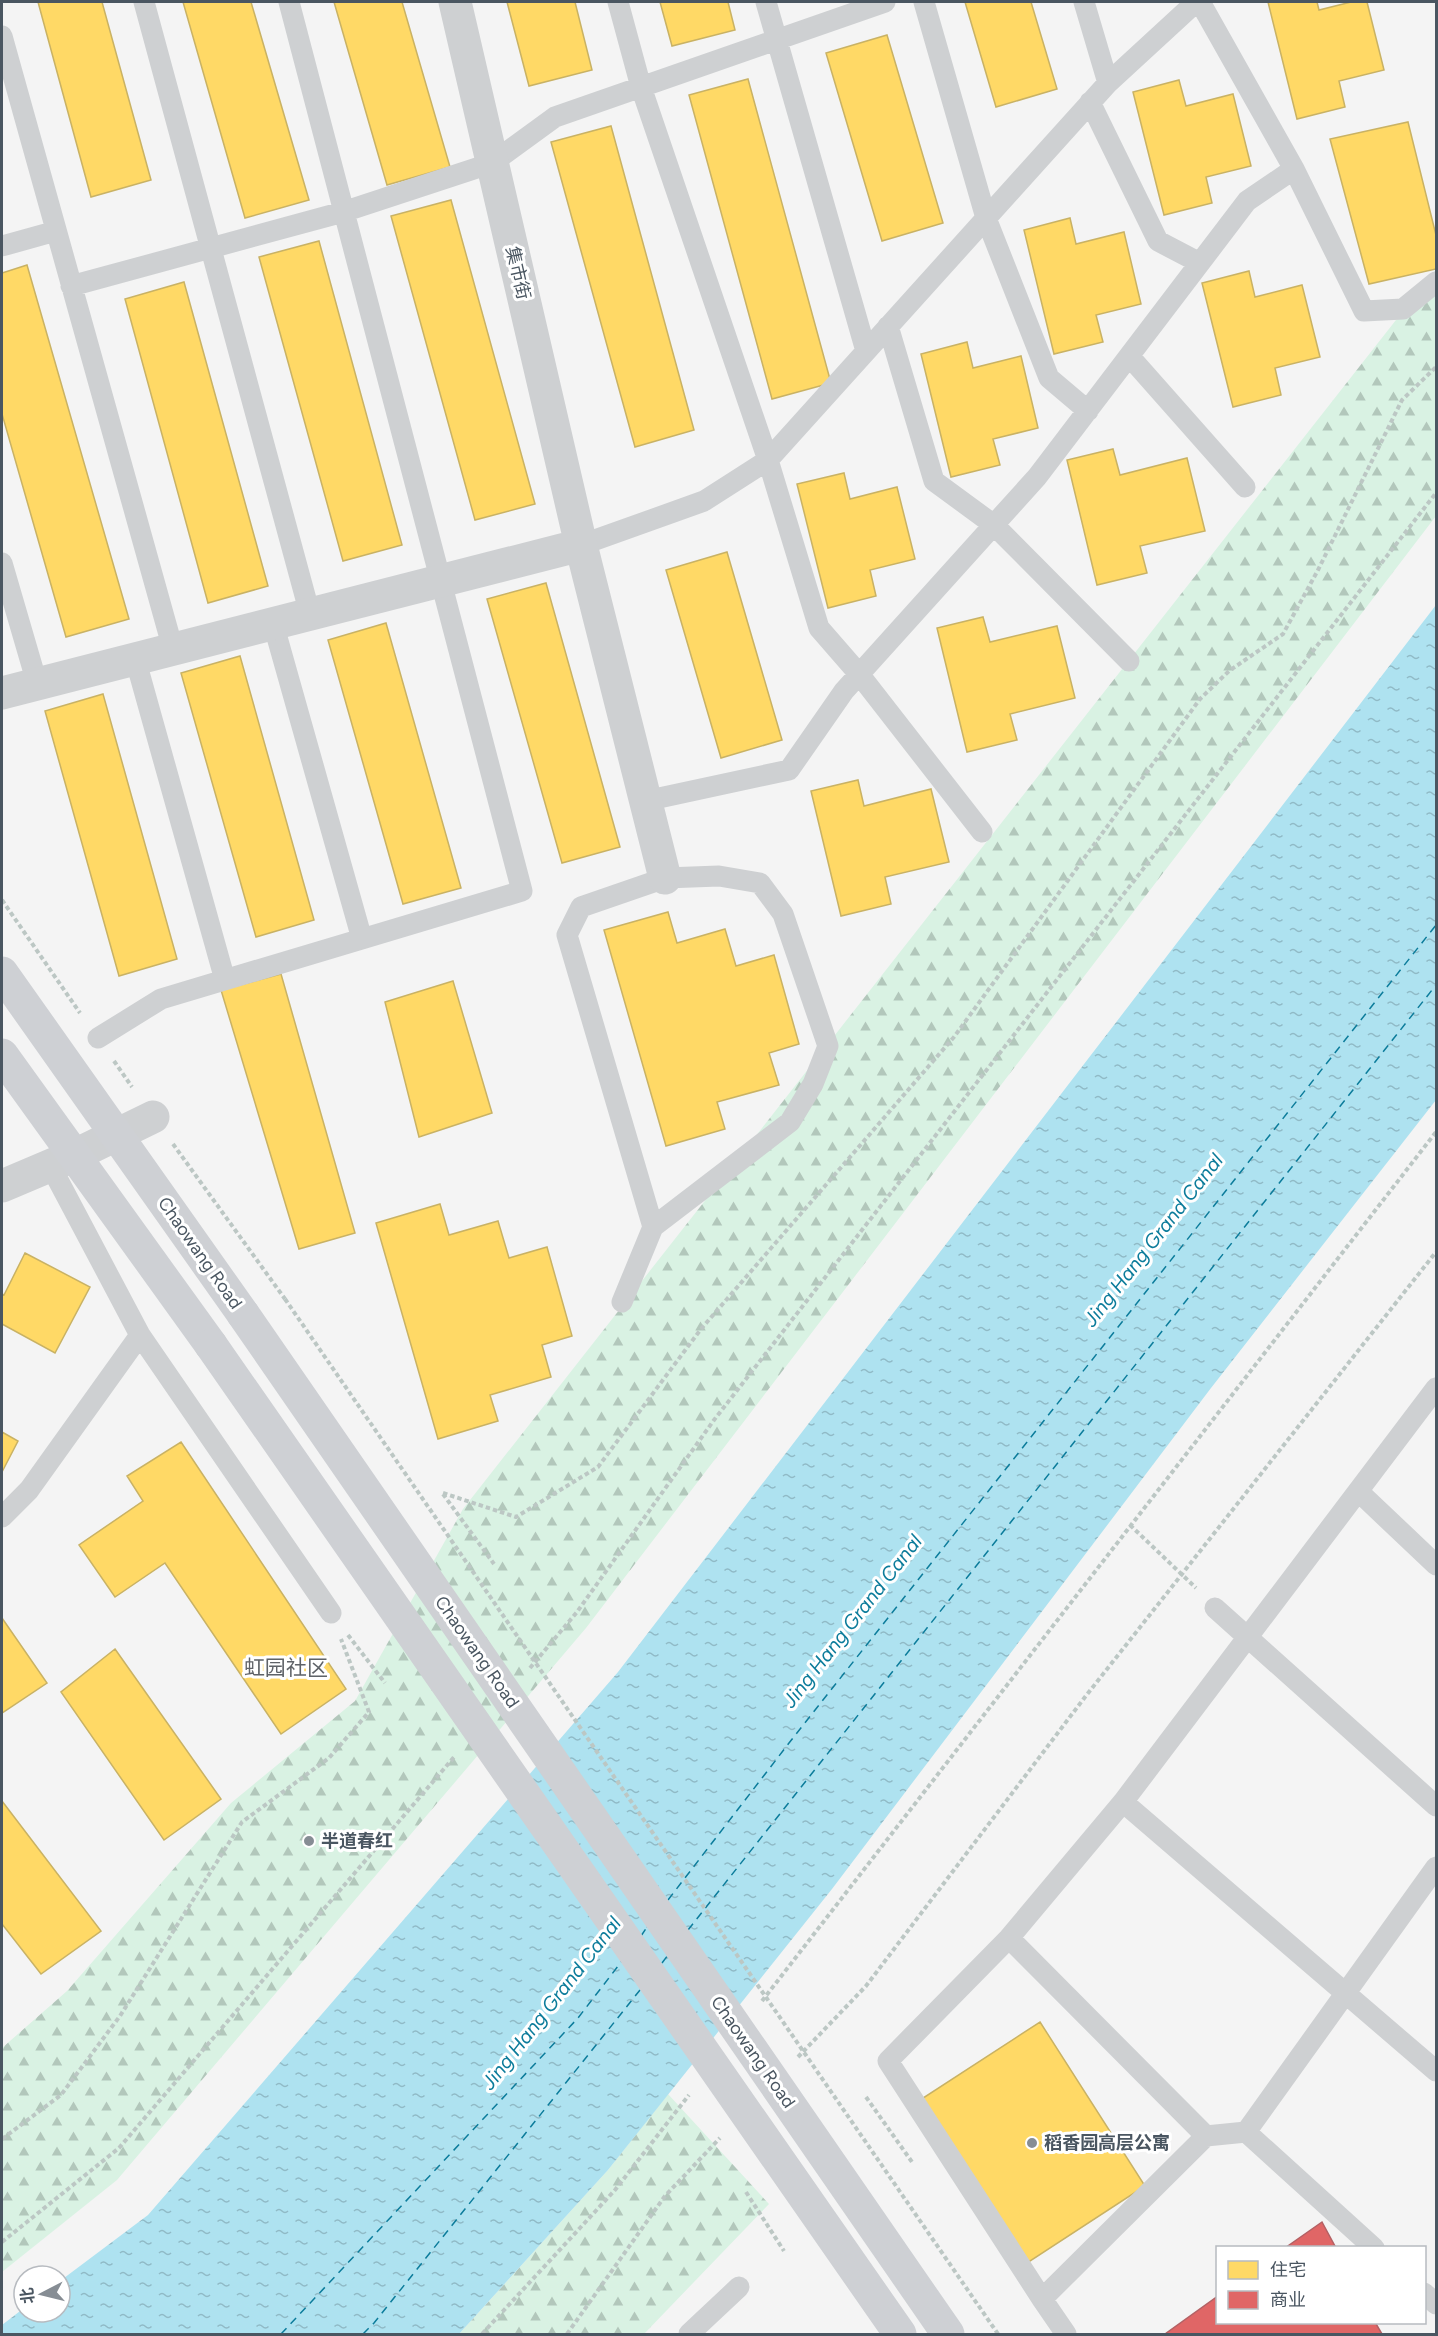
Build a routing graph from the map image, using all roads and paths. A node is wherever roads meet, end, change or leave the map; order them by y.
1 (144, 2) edge
2 (289, 2) edge
3 (455, 2) edge
4 (618, 2) edge
5 (766, 2) edge
6 (885, 2) edge
7 (924, 2) edge
8 (1084, 2) edge
9 (1198, 2) edge
10 (2, 36) edge
11 (776, 40) junction
12 (1108, 83) junction
13 (641, 87) junction
14 (1090, 102) junction
15 (492, 163) junction
16 (1294, 170) junction
17 (344, 212) junction
18 (986, 218) junction
19 (56, 231) junction
20 (2, 246) edge
21 (211, 249) junction
22 (1200, 263) junction
23 (1437, 282) edge
24 (71, 286) junction
25 (888, 326) junction
26 (866, 351) junction
27 (1130, 357) junction
28 (1437, 367) edge
29 (1088, 411) junction
30 (768, 460) junction
31 (1245, 488) dead end
32 (1437, 493) edge
33 (994, 525) junction
34 (581, 545) junction
35 (2, 563) edge
36 (439, 580) junction
37 (310, 614) junction
38 (273, 623) junction
39 (173, 649) junction
40 (135, 658) junction
41 (1129, 661) dead end
42 (859, 674) junction
43 (37, 684) junction
44 (2, 693) edge
45 (645, 801) junction
46 (982, 832) dead end
47 (665, 878) junction
48 (362, 939) junction
49 (2, 973) edge
50 (225, 980) junction
51 (98, 1038) dead end
52 (2, 1055) edge
53 (153, 1117) dead end
54 (1437, 1132) edge
55 (116, 1136) junction
56 (62, 1161) junction
57 (2, 1186) edge
58 (653, 1227) junction
59 (1437, 1252) edge
60 (285, 1299) dead end
61 (622, 1302) dead end
62 (140, 1335) junction
63 (1437, 1388) edge
64 (1358, 1491) junction
65 (2, 1517) edge
66 (1130, 1525) junction
67 (494, 1564) dead end
68 (1437, 1565) edge
69 (1183, 1573) junction
70 (1215, 1608) dead end
71 (331, 1613) junction
72 (1246, 1637) junction
73 (524, 1676) dead end
74 (385, 1683) dead end
75 (462, 1748) dead end
76 (1123, 1802) junction
77 (1435, 1803) edge
78 (1437, 1867) edge
79 (1009, 1938) junction
80 (1346, 1993) junction
81 (761, 2002) dead end
82 (793, 2062) dead end
83 (1437, 2071) edge
84 (695, 2087) dead end
85 (866, 2097) dead end
86 (1246, 2132) junction
87 (1206, 2136) junction
88 (721, 2138) dead end
89 (2, 2139) edge
90 (912, 2162) dead end
91 (746, 2192) dead end
92 (2, 2242) edge
93 (1373, 2246) edge
94 (784, 2251) dead end
95 (739, 2287) dead end
96 (1042, 2299) junction
97 (482, 2334) edge
98 (567, 2334) edge
99 (689, 2334) edge
100 (900, 2334) edge
101 (948, 2334) edge
102 (998, 2334) edge
103 (1066, 2334) edge

1 - 21 lane
2 - 17 lane
3 - 15 street, 集市街
4 - 13 lane
5 - 11 lane
6 - 11 lane
7 - 18 lane
8 - 12 lane
9 - 12 lane
9 - 16 lane
10 - 19 lane
11 - 13 lane
11 - 26 lane
12 - 14 lane
13 - 15 lane
13 - 30 lane
14 - 18 lane
14 - 22 lane
15 - 17 lane
15 - 34 street, 集市街
16 - 22 lane
16 - 23 lane
17 - 21 lane
17 - 36 lane
18 - 25 lane
18 - 29 lane
19 - 20 lane
19 - 24 lane
21 - 24 lane
21 - 37 lane
22 - 27 lane
24 - 39 lane
25 - 26 lane
25 - 33 lane
26 - 30 lane
27 - 29 lane
27 - 31 lane
28 - 67 path
29 - 33 lane
30 - 34 lane
30 - 42 lane
32 - 73 path
33 - 41 lane
33 - 42 lane
34 - 36 street
34 - 45 street, 集市街
35 - 43 lane
36 - 37 street
36 - 48 lane
37 - 38 street
38 - 39 street
38 - 48 lane
39 - 40 street
40 - 43 street
40 - 50 lane
42 - 45 lane
42 - 46 lane
43 - 44 street
45 - 47 street, 集市街
47 - 58 lane
47 - 58 lane
48 - 50 lane
49 - 55 main road, Chaowang Road
50 - 51 lane
52 - 56 main road
53 - 55 street
54 - 66 path
55 - 56 street
55 - 101 main road, Chaowang Road, bridge
56 - 57 street
56 - 62 lane
56 - 100 main road, bridge
58 - 61 lane
59 - 69 path
60 - 102 path, bridge
62 - 65 lane
62 - 71 lane
63 - 64 lane
64 - 68 lane
64 - 72 lane
66 - 69 path
66 - 81 path
69 - 82 path
70 - 72 lane
71 - 74 path
71 - 89 path
72 - 76 lane
72 - 77 lane
75 - 92 path
76 - 79 lane
76 - 80 lane
78 - 80 lane
79 - 87 lane
79 - 96 lane
80 - 83 lane
80 - 86 lane
84 - 97 path
85 - 90 path
86 - 87 lane
86 - 93 lane
87 - 96 lane
88 - 98 path
91 - 94 path
95 - 99 lane
96 - 103 lane

